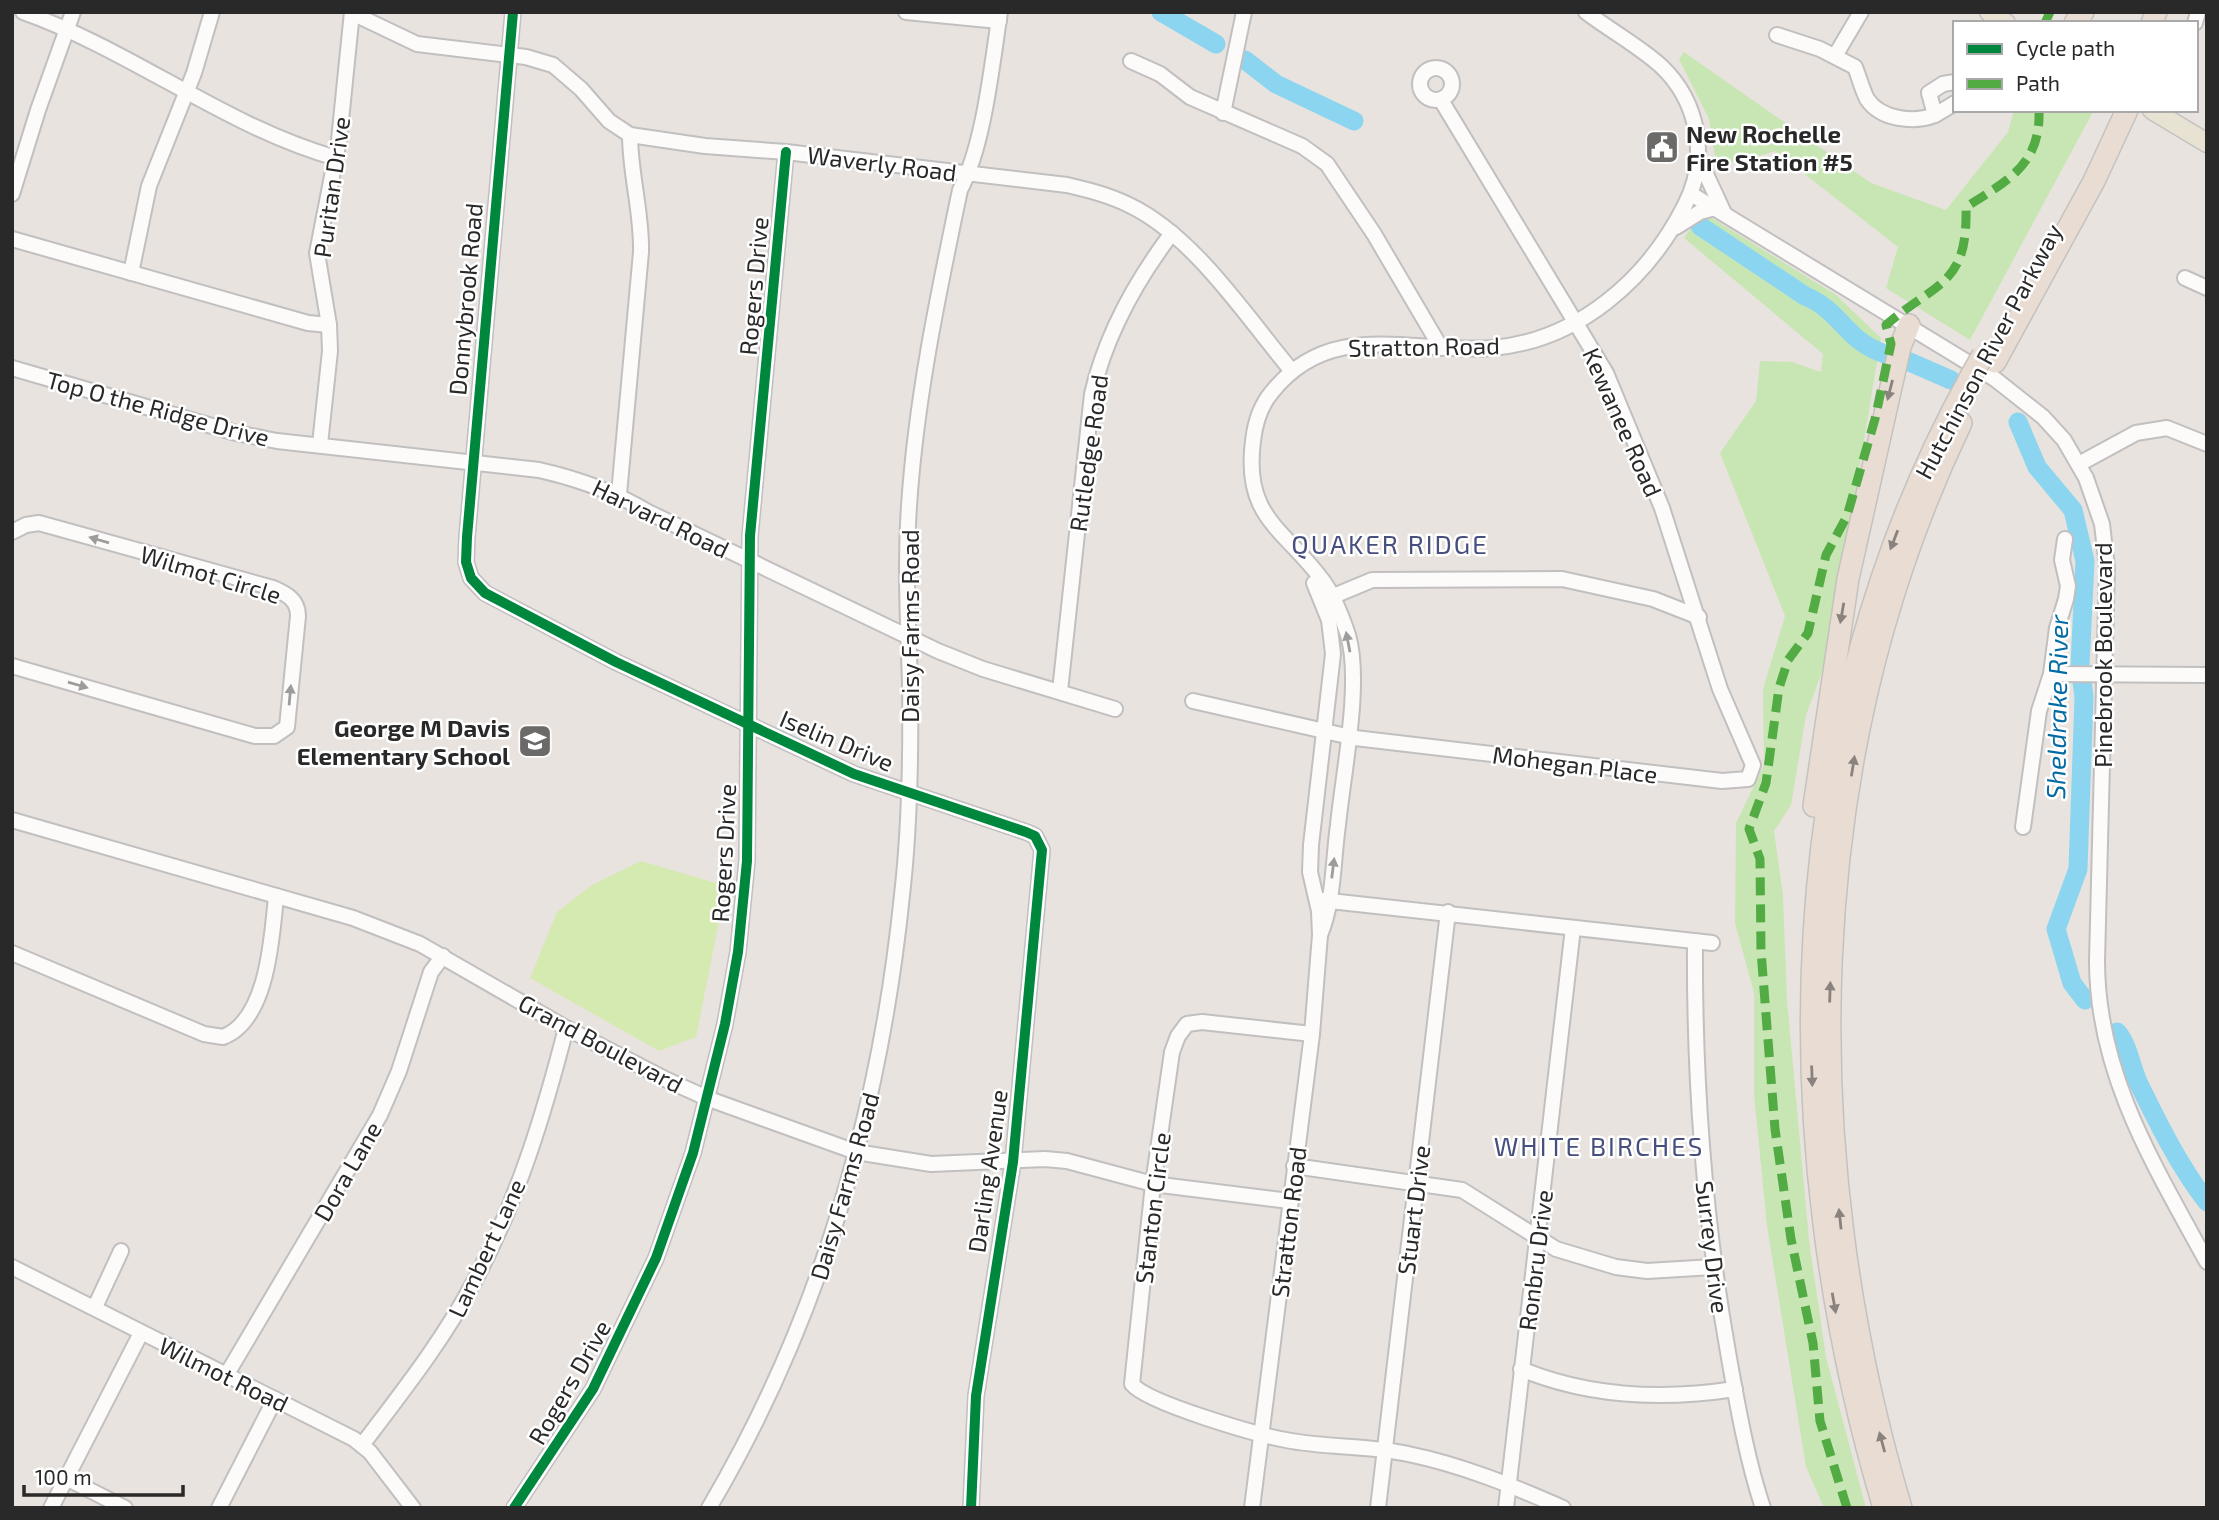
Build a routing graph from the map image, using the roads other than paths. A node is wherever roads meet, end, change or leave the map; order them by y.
1 (23, 12) edge
2 (73, 12) edge
3 (212, 12) edge
4 (513, 12) edge
5 (906, 12) edge
6 (1244, 12) edge
7 (1586, 12) edge
8 (1861, 12) edge
9 (352, 13) edge
10 (999, 17) edge
11 (68, 29) junction
12 (1777, 35) dead end
13 (508, 55) junction
14 (1835, 56) junction
15 (1131, 61) dead end
16 (1953, 82) edge
17 (187, 92) junction
18 (1441, 100) dead end
19 (1953, 104) edge
20 (2112, 112) edge
21 (2126, 112) edge
22 (1223, 113) junction
23 (2162, 113) edge
24 (1935, 115) junction
25 (630, 135) junction
26 (2207, 143) edge
27 (786, 152) junction
28 (1698, 157) junction
29 (336, 158) junction
30 (969, 173) junction
31 (12, 194) edge
32 (1691, 194) junction
33 (1720, 211) junction
34 (1671, 230) junction
35 (1172, 233) junction
36 (12, 239) edge
37 (131, 272) junction
38 (2185, 278) dead end
39 (2207, 288) edge
40 (1575, 321) junction
41 (329, 325) junction
42 (1909, 325) junction
43 (1441, 348) junction
44 (1989, 358) junction
45 (12, 368) edge
46 (1291, 370) junction
47 (1976, 381) junction
48 (320, 444) junction
49 (2207, 444) edge
50 (472, 462) junction
51 (2079, 464) junction
52 (619, 494) junction
53 (12, 532) edge
54 (2065, 539) dead end
55 (751, 561) junction
56 (477, 586) joint
57 (1327, 598) junction
58 (1699, 617) junction
59 (908, 637) junction
60 (12, 666) edge
61 (2051, 674) junction
62 (2207, 675) edge
63 (2105, 676) junction
64 (1059, 691) junction
65 (1193, 701) dead end
66 (1115, 709) dead end
67 (749, 724) junction
68 (1738, 729) joint
69 (1323, 730) junction
70 (1348, 736) junction
71 (908, 793) junction
72 (12, 820) edge
73 (2024, 827) dead end
74 (1038, 840) joint
75 (276, 896) junction
76 (1322, 900) junction
77 (1448, 912) junction
78 (1573, 928) junction
79 (1814, 935) junction
80 (1695, 941) junction
81 (1712, 943) dead end
82 (12, 953) edge
83 (443, 956) junction
84 (566, 1028) junction
85 (1312, 1034) junction
86 (709, 1099) junction
87 (856, 1152) junction
88 (1013, 1162) junction
89 (1294, 1166) junction
90 (1416, 1182) junction
91 (1153, 1184) junction
92 (1289, 1201) junction
93 (1538, 1237) junction
94 (121, 1251) dead end
95 (2207, 1262) edge
96 (1713, 1266) junction
97 (13, 1270) edge
98 (95, 1307) junction
99 (141, 1333) junction
100 (1521, 1369) junction
101 (227, 1374) junction
102 (1735, 1389) junction
103 (275, 1399) junction
104 (1261, 1433) junction
105 (362, 1445) junction
106 (1385, 1451) junction
107 (66, 1478) junction
108 (1509, 1485) junction
109 (51, 1508) edge
110 (125, 1508) edge
111 (219, 1508) edge
112 (413, 1508) edge
113 (514, 1508) edge
114 (709, 1508) edge
115 (971, 1508) edge
116 (1252, 1508) edge
117 (1378, 1508) edge
118 (1506, 1508) edge
119 (1563, 1508) edge
120 (1763, 1508) edge
121 (1884, 1508) edge
122 (1901, 1508) edge

1 - 11 street
2 - 11 street
3 - 17 street
4 - 13 street, Donnybrook Road
5 - 10 street
6 - 22 street
7 - 28 street, Stratton Road
8 - 14 street
9 - 13 street, Waverly Road
9 - 29 street, Puritan Drive
10 - 30 street, Daisy Farms Road
11 - 17 street
11 - 31 street
12 - 14 street
13 - 25 street, Waverly Road
13 - 50 street, Donnybrook Road
14 - 24 street
15 - 22 street
16 - 24 street
17 - 29 street
17 - 37 street
18 - 40 street, Kewanee Road
19 - 24 street
20 - 44 highway, Hutchinson River Parkway
21 - 44 highway, Hutchinson River Parkway
22 - 43 street
23 - 26 main road
25 - 27 street, Waverly Road
25 - 52 street
27 - 30 street, Waverly Road
27 - 55 street, Rogers Drive
28 - 32 street, Stratton Road
28 - 33 street
29 - 41 street, Puritan Drive
30 - 35 street, Waverly Road
30 - 59 street, Daisy Farms Road
32 - 33 street, Pinebrook Boulevard
32 - 34 street, Stratton Road
33 - 34 street
33 - 42 street, Pinebrook Boulevard
34 - 40 street, Stratton Road
35 - 46 street, Waverly Road
35 - 64 street, Rutledge Road
36 - 37 street
37 - 41 street
38 - 39 street
40 - 43 street, Stratton Road
40 - 58 street, Kewanee Road
41 - 48 street, Puritan Drive
42 - 51 street, Pinebrook Boulevard
42 -> 79 highway
43 - 46 street, Stratton Road
44 - 47 highway, Hutchinson River Parkway
45 - 48 street, Top O the Ridge Drive
46 - 57 street, Stratton Road
47 -> 79 highway, Hutchinson River Parkway
122 -> 47 highway, Hutchinson River Parkway
48 - 50 street, Top O the Ridge Drive
49 - 51 street
50 - 52 street, Harvard Road
50 - 56 street, Donnybrook Road
51 - 63 street, Pinebrook Boulevard
52 - 55 street, Harvard Road
60 -> 53 street, Wilmot Circle
54 - 61 street
55 - 59 street, Harvard Road
55 - 67 street, Rogers Drive
56 - 67 street, Iselin Drive
57 - 58 street
57 - 69 street, Stratton Road
70 -> 57 street, Stratton Road
58 - 68 street, Kewanee Road
59 - 64 street, Harvard Road
59 - 71 street, Daisy Farms Road
61 - 63 street
61 - 73 street
62 - 63 street
63 - 95 street, Pinebrook Boulevard
64 - 66 street, Harvard Road
65 - 69 street
67 - 71 street, Iselin Drive
67 - 86 street, Rogers Drive
68 - 70 street, Mohegan Place
69 - 70 street
69 - 76 street, Stratton Road
76 -> 70 street, Stratton Road
71 - 74 street, Iselin Drive
71 - 87 street, Daisy Farms Road
72 - 75 street, Grand Boulevard
74 - 88 street, Darling Avenue
75 - 82 street
75 - 83 street, Grand Boulevard
76 - 77 street
76 - 85 street, Stratton Road
77 - 78 street
77 - 90 street, Stuart Drive
78 - 80 street
78 - 93 street, Ronbru Drive
79 -> 121 highway, Hutchinson River Parkway
80 - 81 street
80 - 96 street, Surrey Drive
83 - 84 street, Grand Boulevard
83 - 101 street, Dora Lane
84 - 86 street, Grand Boulevard
84 - 105 street, Lambert Lane
85 - 89 street, Stratton Road
85 - 91 street, Stanton Circle
86 - 87 street, Grand Boulevard
86 - 113 street, Rogers Drive
87 - 88 street, Grand Boulevard
87 - 114 street, Daisy Farms Road
88 - 91 street, Grand Boulevard
88 - 115 street, Darling Avenue
89 - 90 street
89 - 92 street, Stratton Road
90 - 93 street
90 - 106 street, Stuart Drive
91 - 92 street, Grand Boulevard
91 - 104 street, Stanton Circle
92 - 104 street, Stratton Road
93 - 96 street
93 - 100 street, Ronbru Drive
94 - 98 street
96 - 102 street, Surrey Drive
97 - 98 street, Wilmot Road
98 - 99 street, Wilmot Road
99 - 101 street, Wilmot Road
99 - 107 street
100 - 102 street
100 - 108 street, Ronbru Drive
101 - 103 street, Wilmot Road
102 - 120 street, Surrey Drive
103 - 105 street, Wilmot Road
103 - 111 street
104 - 106 street
104 - 116 street, Stratton Road
105 - 112 street, Wilmot Road
106 - 108 street
106 - 117 street, Stuart Drive
107 - 109 street
107 - 110 street
108 - 118 street, Ronbru Drive
108 - 119 street

